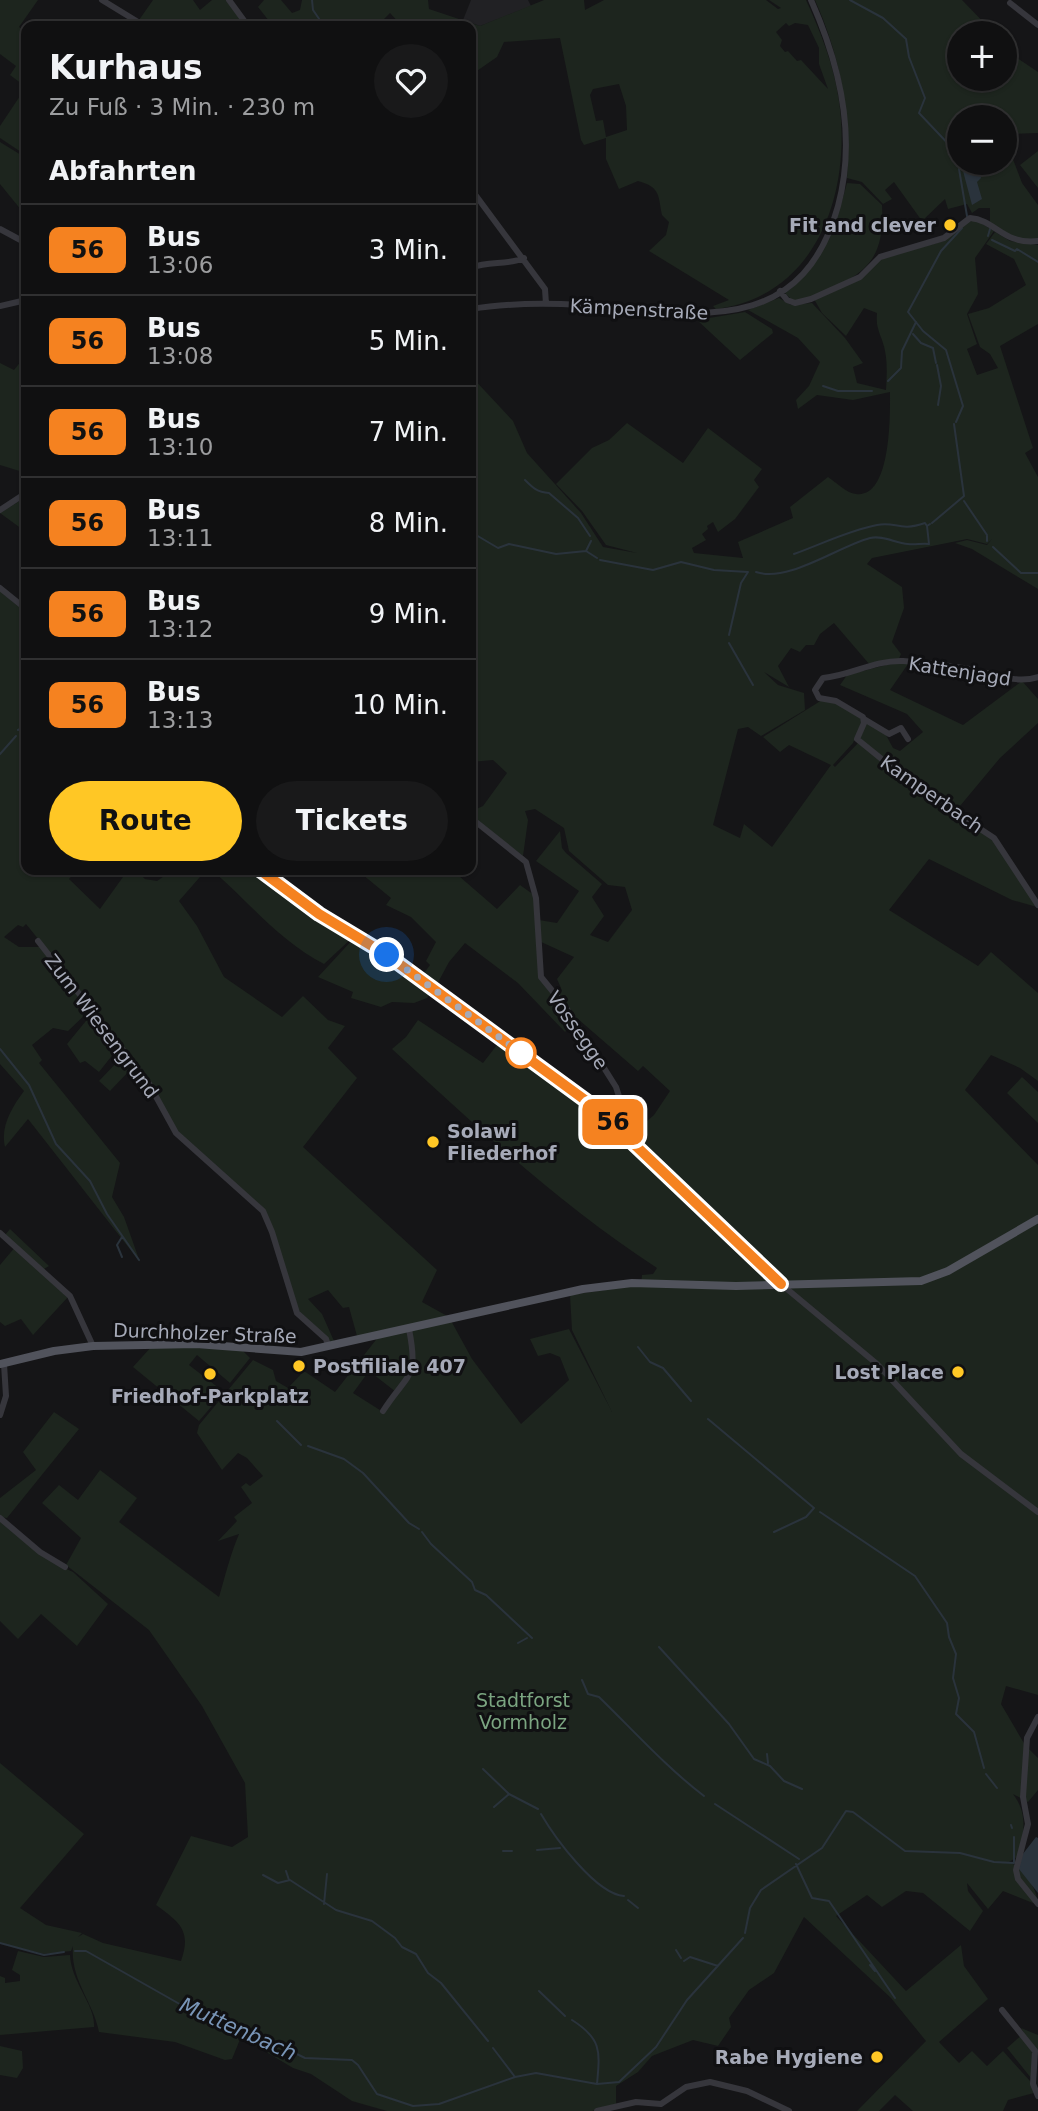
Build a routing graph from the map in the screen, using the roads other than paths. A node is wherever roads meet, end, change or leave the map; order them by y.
1 (102, 0) edge
2 (229, 0) edge
3 (811, 0) edge
4 (1010, 3) dead end
5 (136, 21) edge
6 (244, 21) edge
7 (1038, 26) edge
8 (476, 196) edge
9 (0, 229) edge
10 (21, 240) edge
11 (1038, 242) edge
12 (524, 258) junction
13 (476, 267) edge
14 (780, 291) junction
15 (21, 301) edge
16 (547, 304) junction
17 (0, 306) edge
18 (476, 309) edge
19 (21, 497) edge
20 (0, 510) edge
21 (0, 588) edge
22 (21, 605) edge
23 (1038, 677) edge
24 (816, 697) joint
25 (864, 719) junction
26 (908, 739) dead end
27 (476, 822) edge
28 (267, 875) edge
29 (1038, 905) edge
30 (38, 941) dead end
31 (633, 1142) junction
32 (1038, 1219) edge
33 (0, 1233) edge
34 (781, 1284) junction
35 (409, 1329) junction
36 (328, 1345) junction
37 (93, 1346) junction
38 (2, 1364) edge
39 (383, 1411) dead end
40 (0, 1415) edge
41 (1038, 1512) edge
42 (0, 1518) edge
43 (65, 1567) dead end
44 (1038, 1717) edge
45 (1038, 1904) edge
46 (1002, 2010) dead end
47 (1038, 2096) edge
48 (597, 2111) edge
49 (789, 2111) edge

1 - 5 street
2 - 6 street
3 - 14 street, Kämpenstraße
4 - 7 street
8 - 12 street
9 - 10 street
11 - 14 street
12 - 13 street
12 - 16 street
14 - 16 street, Kämpenstraße
15 - 17 street
16 - 18 street, Kämpenstraße
19 - 20 street
21 - 22 street
23 - 24 street, Kattenjagd
24 - 25 street, Kamperbach
25 - 26 street, Kamperbach
25 - 29 street, Kamperbach
27 - 31 street, Vossegge
28 - 31 street
30 - 36 street, Zum Wiesengrund
31 - 34 street
32 - 34 main road, Durchholzer Straße
33 - 37 street
34 - 35 main road, Durchholzer Straße
34 - 41 street
35 - 36 main road, Durchholzer Straße
35 - 39 street
36 - 37 main road, Durchholzer Straße
37 - 38 main road, Durchholzer Straße
38 - 40 street
42 - 43 street
44 - 45 street
46 - 47 street
48 - 49 street

